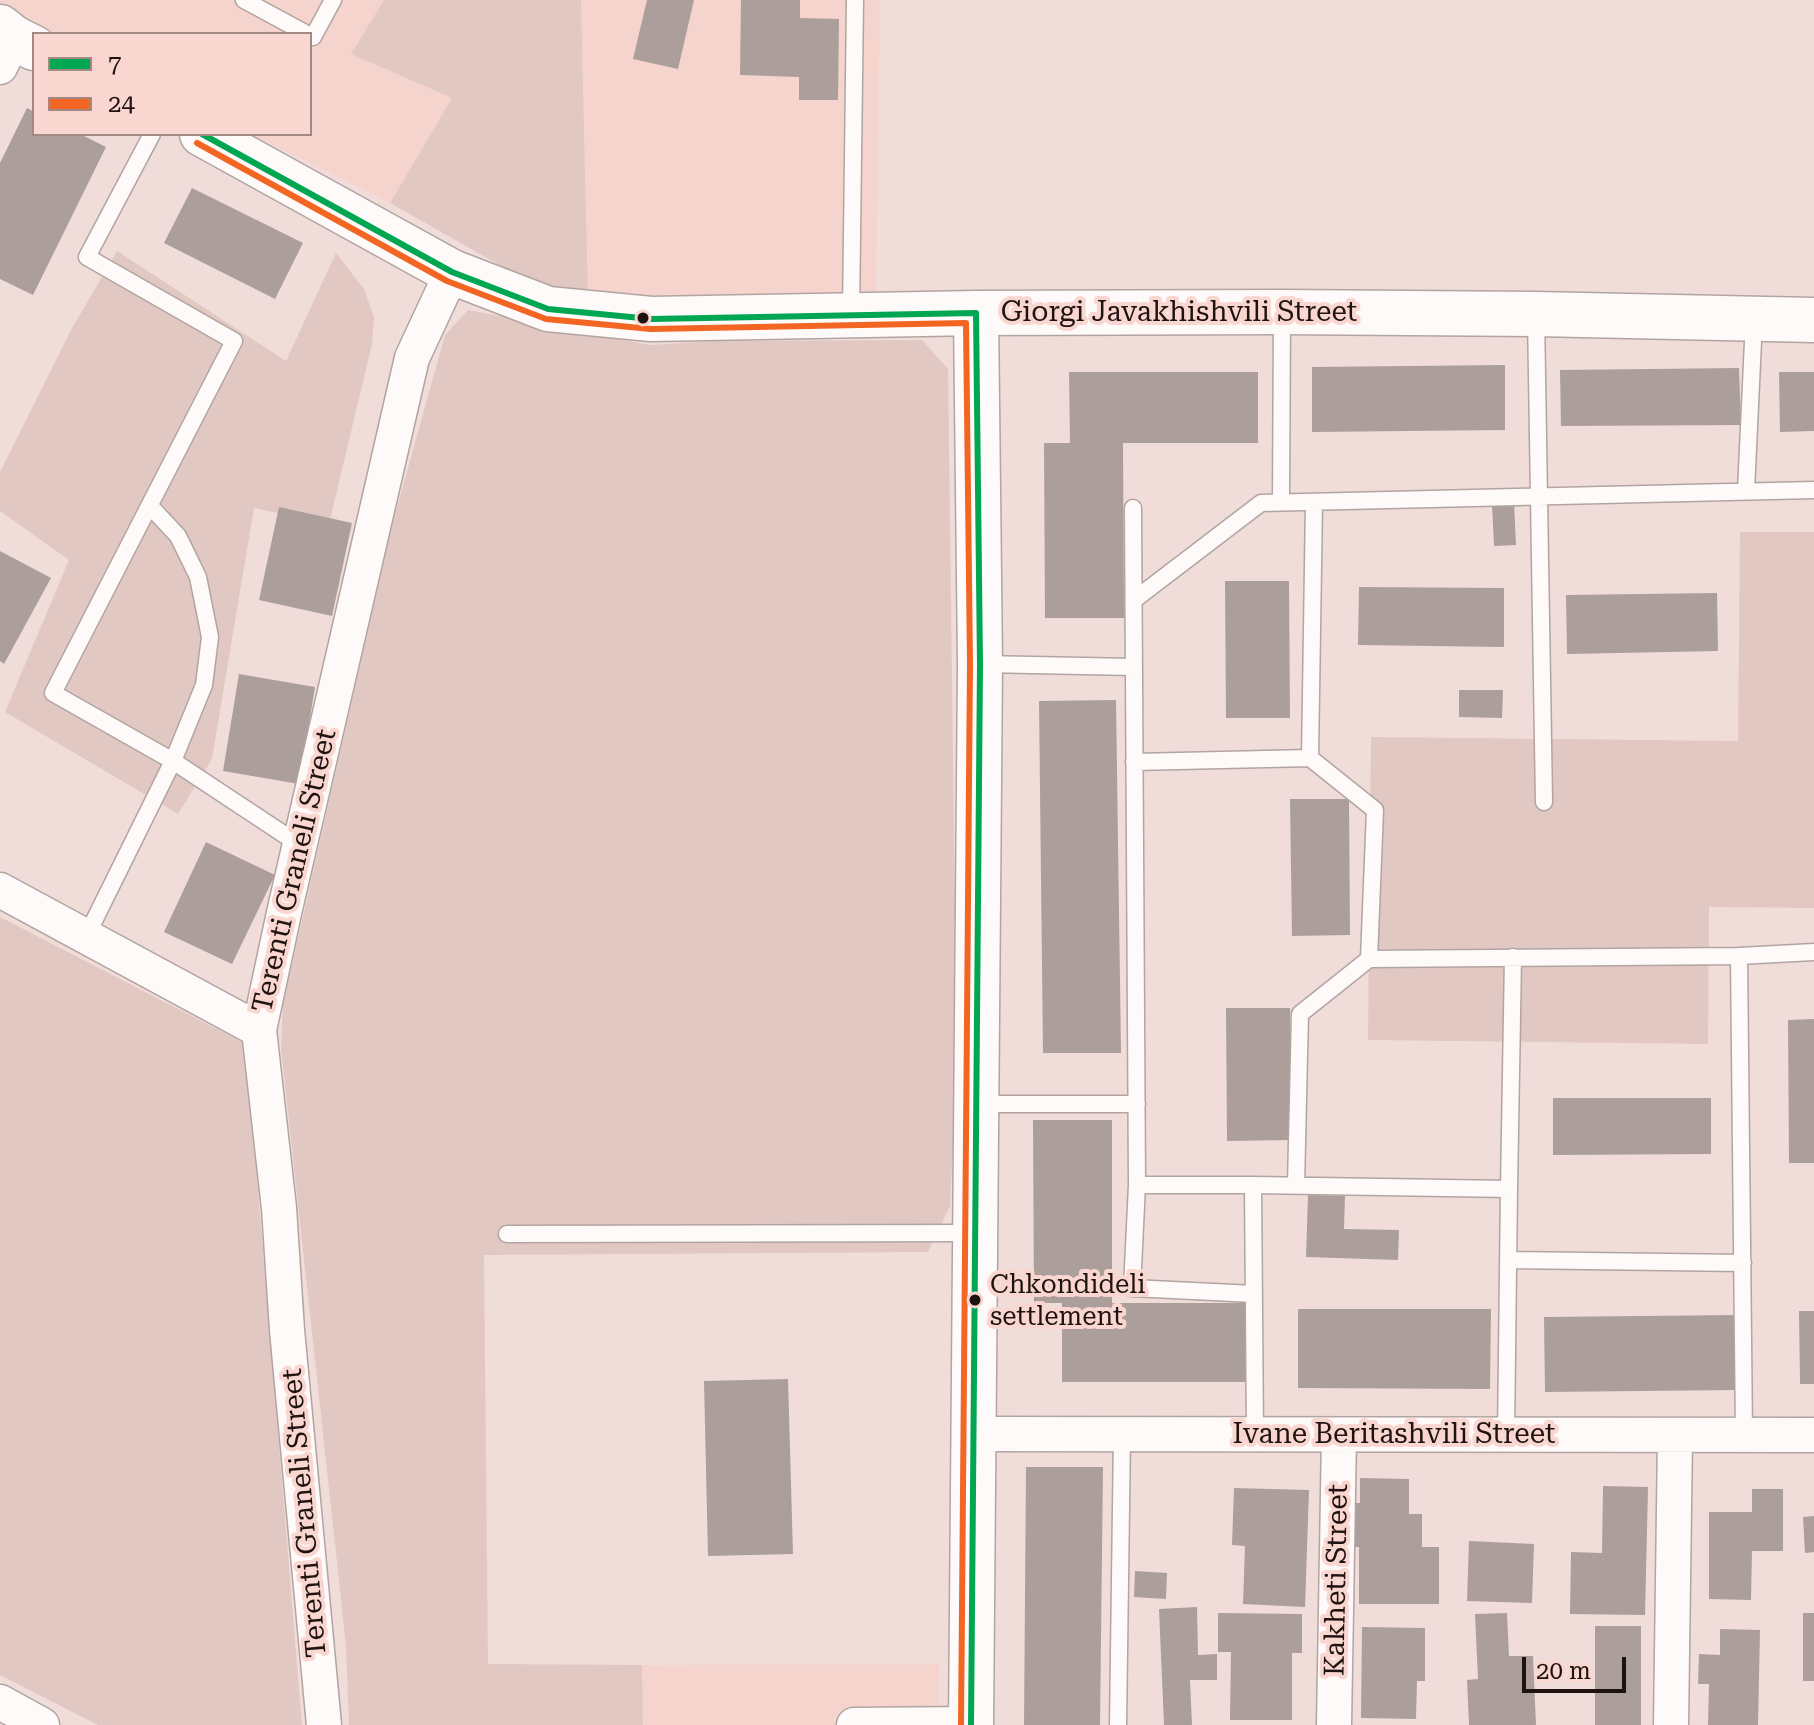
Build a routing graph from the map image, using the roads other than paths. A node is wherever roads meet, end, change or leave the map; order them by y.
1 (244, 0) edge
2 (333, 0) edge
3 (855, 0) edge
4 (303, 32) edge
5 (312, 36) edge
6 (151, 136) edge
7 (206, 136) edge
8 (452, 272) junction
9 (1282, 312) junction
10 (976, 313) junction
11 (1536, 314) junction
12 (851, 316) junction
13 (1754, 319) junction
14 (1814, 320) edge
15 (1814, 490) edge
16 (1746, 491) junction
17 (1540, 496) junction
18 (1281, 502) junction
19 (1314, 502) junction
20 (150, 506) junction
21 (1133, 508) dead end
22 (1134, 600) junction
23 (980, 664) junction
24 (1134, 667) junction
25 (1310, 758) junction
26 (173, 761) junction
27 (1134, 762) junction
28 (1544, 802) dead end
29 (300, 845) junction
30 (0, 890) edge
31 (86, 937) junction
32 (1814, 952) edge
33 (1739, 956) junction
34 (1513, 957) junction
35 (1369, 959) junction
36 (259, 1030) junction
37 (976, 1104) junction
38 (1137, 1104) junction
39 (1137, 1185) junction
40 (1253, 1185) junction
41 (1296, 1185) junction
42 (1509, 1189) junction
43 (975, 1233) junction
44 (507, 1234) dead end
45 (1508, 1260) junction
46 (1743, 1263) junction
47 (1254, 1294) junction
48 (973, 1434) junction
49 (1122, 1435) junction
50 (1255, 1435) junction
51 (1339, 1435) junction
52 (1506, 1435) junction
53 (1744, 1435) junction
54 (1814, 1435) edge
55 (1675, 1436) junction
56 (0, 1702) edge
57 (958, 1724) edge
58 (42, 1725) edge
59 (324, 1725) edge
60 (854, 1725) edge
61 (1118, 1725) edge
62 (1334, 1725) edge
63 (1671, 1725) edge

1 - 4 lane
2 - 5 lane
3 - 12 lane
6 - 20 lane
7 - 8 street, Giorgi Javakhishvili Street
8 - 12 street, Giorgi Javakhishvili Street
8 - 29 street, Terenti Graneli Street
9 - 10 street, Giorgi Javakhishvili Street
9 - 11 street, Giorgi Javakhishvili Street
9 - 18 lane
10 - 12 street, Giorgi Javakhishvili Street
10 - 23 street
11 - 13 street, Giorgi Javakhishvili Street
11 - 17 lane
13 - 14 street, Giorgi Javakhishvili Street
13 - 16 lane
15 - 16 lane
16 - 17 lane
17 - 19 lane
17 - 28 lane
18 - 19 lane
18 - 22 lane
19 - 25 lane
20 - 26 lane
20 - 26 lane
21 - 22 lane
22 - 24 lane
23 - 24 lane
23 - 37 street
24 - 27 lane
25 - 27 lane
25 - 35 lane
26 - 29 lane
26 - 31 lane
27 - 38 lane
29 - 36 street, Terenti Graneli Street
30 - 31 street
31 - 36 street
32 - 33 lane
33 - 34 lane
33 - 46 lane
34 - 35 lane
34 - 42 lane
35 - 41 lane
36 - 59 street, Terenti Graneli Street
37 - 38 lane
37 - 43 street
38 - 39 lane
39 - 40 lane
39 - 47 lane
40 - 41 lane
40 - 47 lane
41 - 42 lane
42 - 45 lane
43 - 44 lane
43 - 48 street
45 - 46 lane
45 - 52 lane
46 - 53 lane
47 - 50 lane
48 - 49 street, Ivane Beritashvili Street
48 - 57 street
49 - 50 street, Ivane Beritashvili Street
49 - 61 lane
50 - 51 street, Ivane Beritashvili Street
51 - 52 street, Ivane Beritashvili Street
51 - 62 street, Kakheti Street
52 - 55 street, Ivane Beritashvili Street
53 - 54 street, Ivane Beritashvili Street
53 - 55 street, Ivane Beritashvili Street
55 - 63 street
56 - 58 street
57 - 60 street

